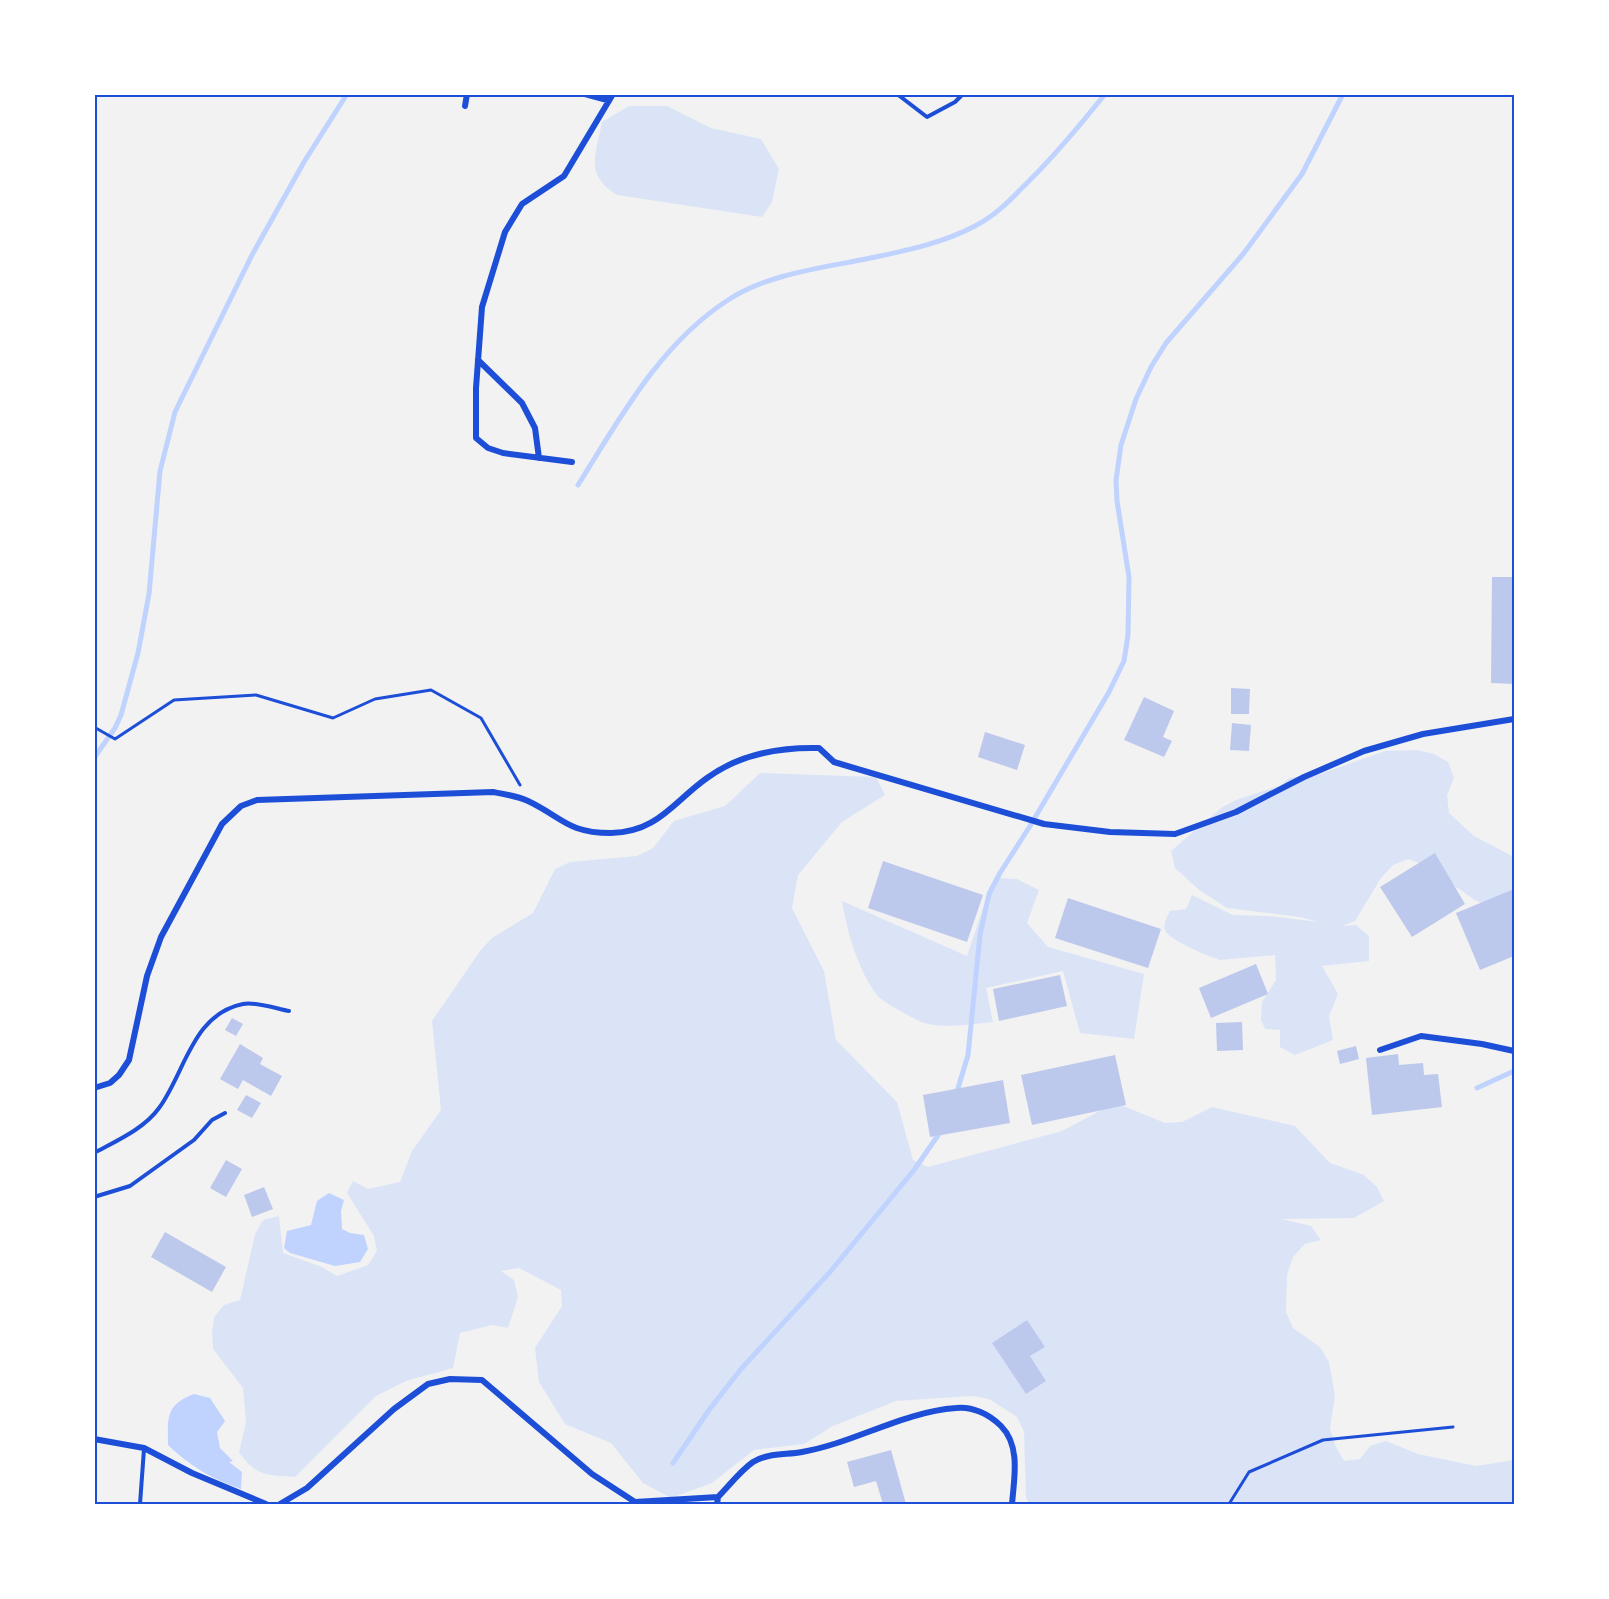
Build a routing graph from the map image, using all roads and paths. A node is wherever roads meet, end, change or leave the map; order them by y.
1 (467, 94) edge
2 (585, 94) edge
3 (613, 94) edge
4 (897, 94) edge
5 (963, 94) edge
6 (607, 100) junction
7 (465, 106) dead end
8 (478, 360) junction
9 (538, 458) junction
10 (572, 462) dead end
11 (1515, 719) edge
12 (94, 727) edge
13 (530, 802) junction
14 (289, 1011) dead end
15 (1380, 1050) dead end
16 (1515, 1051) edge
17 (94, 1088) edge
18 (225, 1113) dead end
19 (94, 1153) edge
20 (94, 1197) edge
21 (1453, 1427) dead end
22 (94, 1439) edge
23 (144, 1448) junction
24 (717, 1501) edge
25 (140, 1504) edge
26 (266, 1504) edge
27 (280, 1504) edge
28 (1012, 1504) edge
29 (1229, 1504) edge

1 - 7 street
2 - 6 street
3 - 6 street
4 - 5 lane
6 - 8 street
8 - 9 street
8 - 9 street
9 - 10 street
11 - 13 street
12 - 13 path
13 - 17 street
14 - 19 lane
15 - 16 street
18 - 20 lane
21 - 29 path
22 - 23 street
23 - 25 lane
23 - 26 street
24 - 27 street
24 - 28 street

